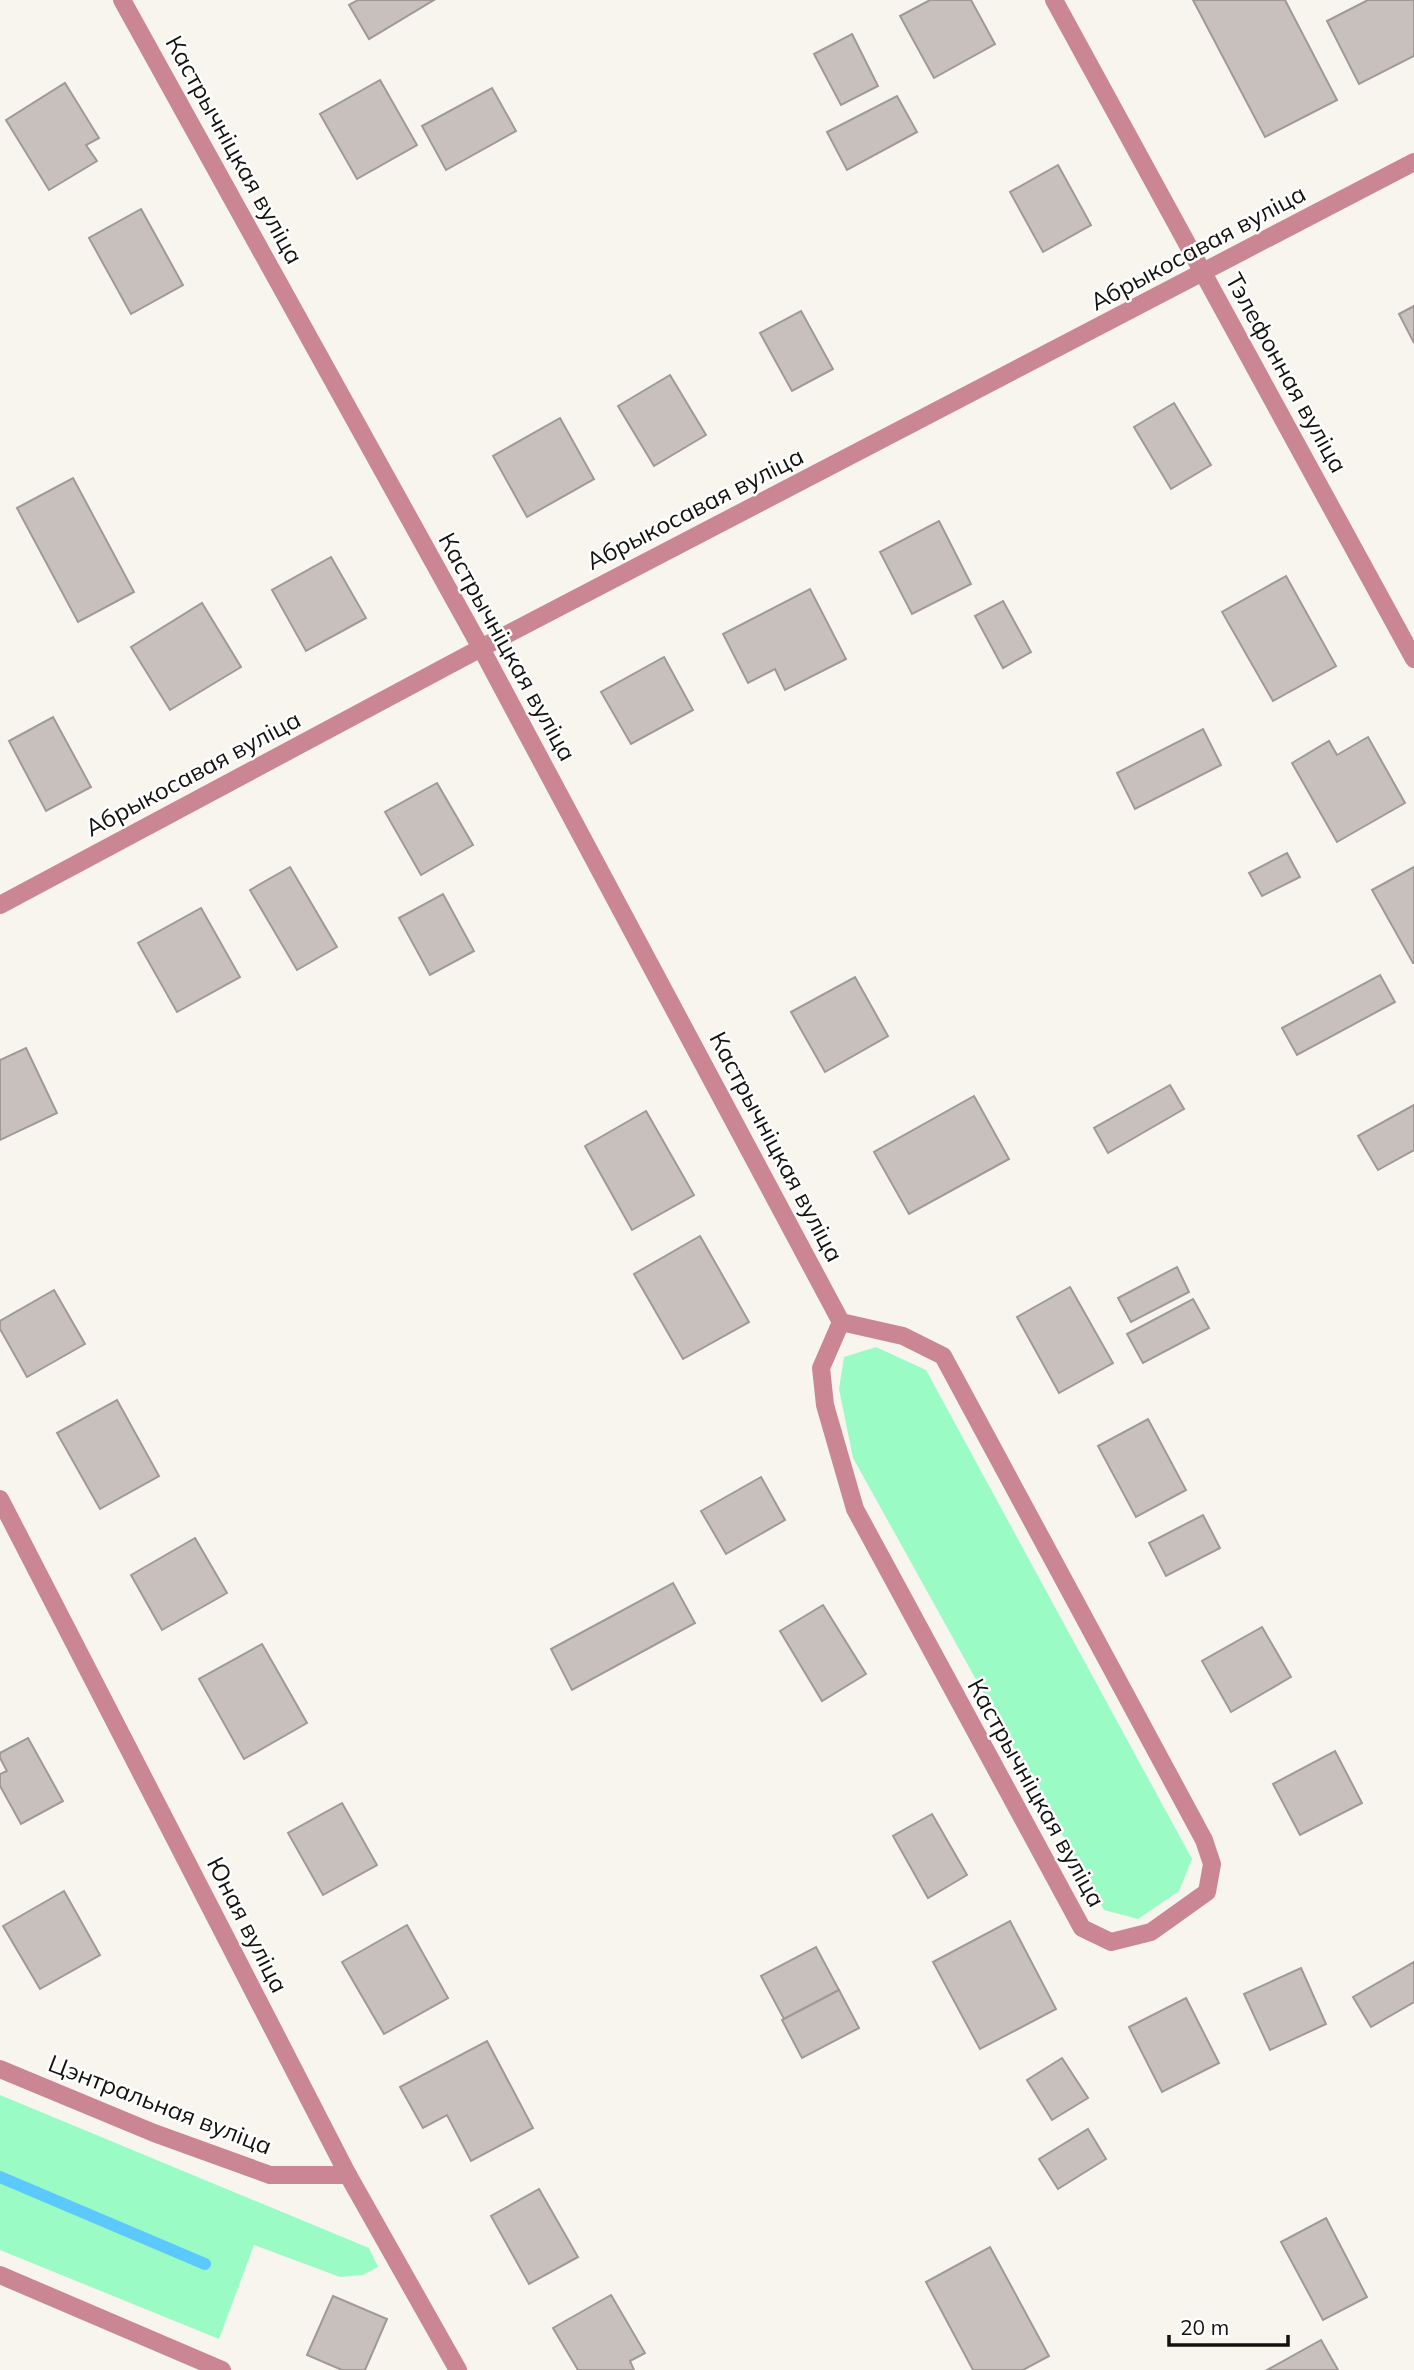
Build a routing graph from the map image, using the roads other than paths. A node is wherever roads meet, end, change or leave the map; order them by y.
1 (122, 0) edge
2 (1054, 0) edge
3 (1414, 162) edge
4 (1203, 273) junction
5 (481, 648) junction
6 (1414, 659) edge
7 (0, 905) edge
8 (841, 1322) junction
9 (0, 1499) edge
10 (0, 2068) edge
11 (348, 2175) junction
12 (0, 2276) edge
13 (222, 2370) edge
14 (458, 2370) edge

1 - 5 street, Кастрычніцкая вуліца
2 - 4 street, Тэлефонная вуліца
3 - 4 street, Абрыкосавая вуліца
4 - 5 street, Абрыкосавая вуліца
4 - 6 street, Тэлефонная вуліца
5 - 7 street, Абрыкосавая вуліца
5 - 8 street, Кастрычніцкая вуліца
8 - 8 street, Кастрычніцкая вуліца
9 - 11 street, Юная вуліца
10 - 11 street, Цэнтральная вуліца
11 - 14 street, Юная вуліца
12 - 13 street

